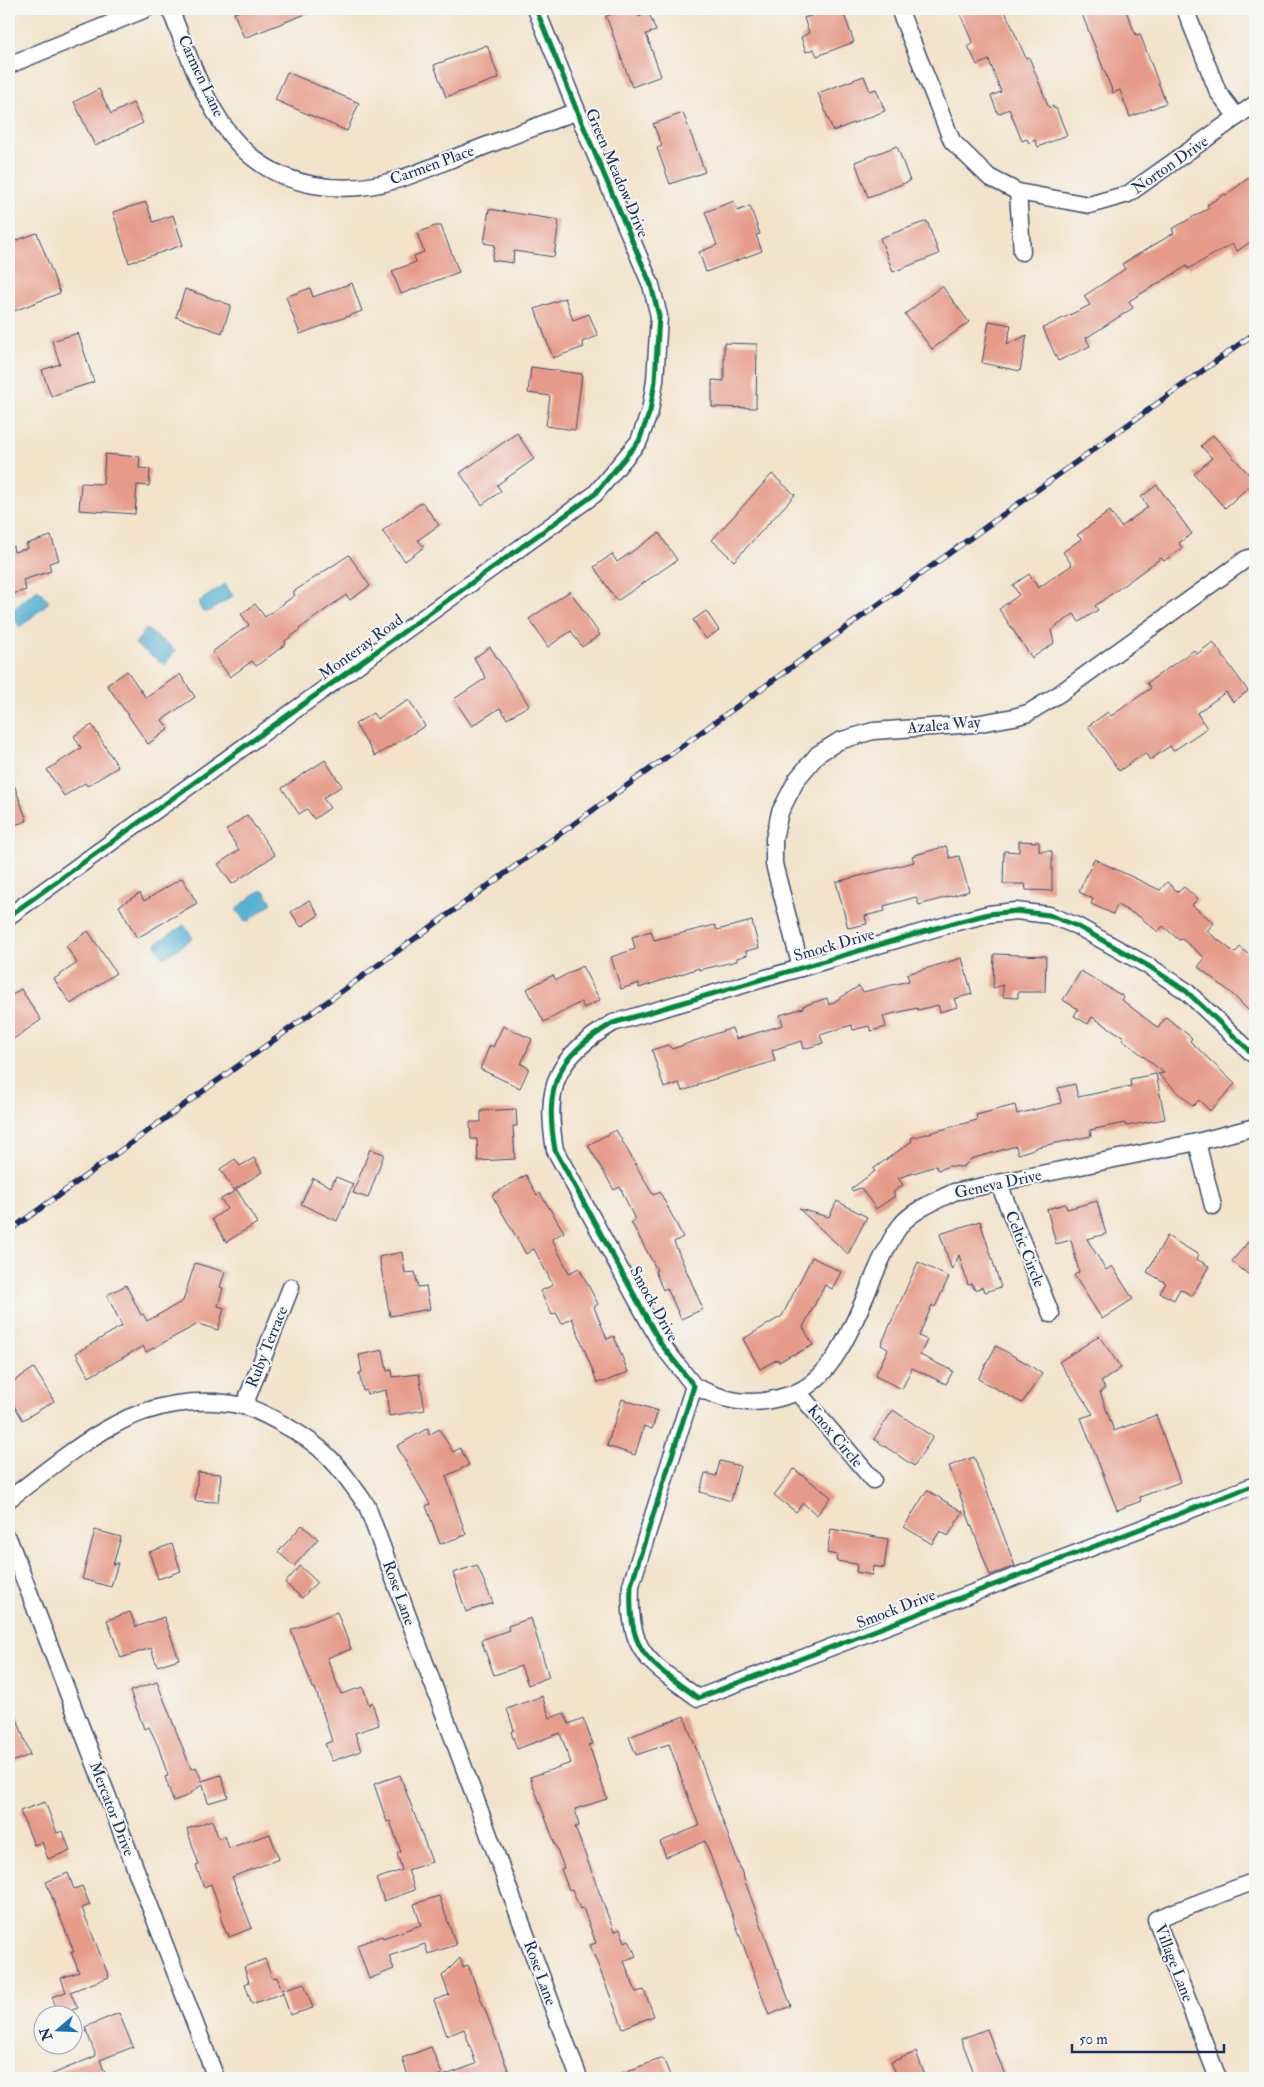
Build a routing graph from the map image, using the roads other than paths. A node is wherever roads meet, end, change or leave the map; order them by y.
1 (146, 9) edge
2 (170, 9) edge
3 (536, 9) edge
4 (899, 9) edge
5 (1185, 9) edge
6 (9, 65) edge
7 (1255, 104) edge
8 (577, 111) junction
9 (1237, 117) junction
10 (283, 177) joint
11 (1018, 192) junction
12 (1022, 252) dead end
13 (658, 349) joint
14 (1255, 556) edge
15 (9, 916) edge
16 (801, 968) junction
17 (1255, 1056) edge
18 (1255, 1127) edge
19 (1197, 1142) junction
20 (999, 1184) junction
21 (1213, 1206) dead end
22 (291, 1287) dead end
23 (1051, 1314) dead end
24 (694, 1386) junction
25 (798, 1392) junction
26 (244, 1406) junction
27 (872, 1480) dead end
28 (1255, 1485) edge
29 (9, 1500) edge
30 (9, 1540) edge
31 (1255, 1880) edge
32 (216, 2078) edge
33 (579, 2078) edge
34 (1218, 2078) edge

1 - 6 street
2 - 10 street, Carmen Lane
3 - 8 street, Green Meadow Drive
4 - 11 street, Norton Drive
5 - 9 street
7 - 9 street, Norton Drive
8 - 10 street, Carmen Place
8 - 13 street, Green Meadow Drive
9 - 11 street, Norton Drive
11 - 12 street
13 - 15 street, Monteray Road
14 - 16 street, Azalea Way
16 - 17 street, Smock Drive
16 - 24 street, Smock Drive
18 - 19 street, Geneva Drive
19 - 20 street, Geneva Drive
19 - 21 street
20 - 23 street, Celtic Circle
20 - 25 street, Geneva Drive
22 - 26 street, Ruby Terrace
24 - 25 street, Geneva Drive
24 - 28 street, Smock Drive
25 - 27 street, Knox Circle
26 - 29 street, Rose Lane
26 - 33 street, Rose Lane
30 - 32 street, Mercator Drive
31 - 34 street, Village Lane

